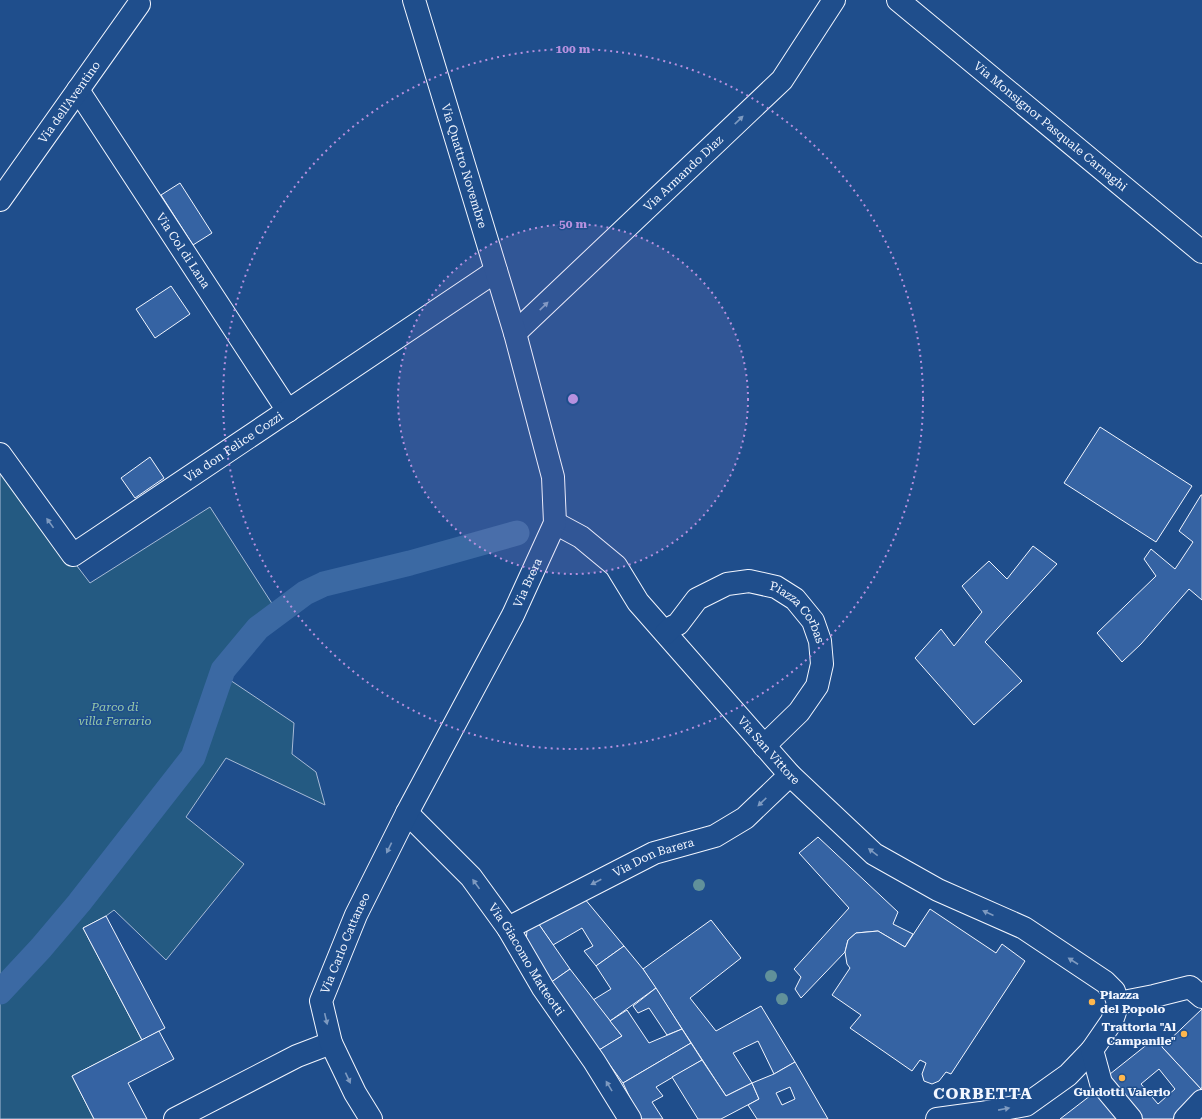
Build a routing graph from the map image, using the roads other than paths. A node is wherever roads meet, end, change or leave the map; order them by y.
1 (414, 0) edge
2 (834, 0) edge
3 (898, 0) edge
4 (139, 4) dead end
5 (78, 90) junction
6 (0, 200) edge
7 (1202, 252) edge
8 (496, 271) junction
9 (515, 333) junction
10 (288, 411) junction
11 (0, 454) edge
12 (555, 523) junction
13 (666, 633) junction
14 (764, 746) junction
15 (790, 775) junction
16 (407, 813) junction
17 (508, 928) junction
18 (1202, 997) edge
19 (1118, 1003) junction
20 (331, 1043) junction
21 (1092, 1050) junction
22 (1202, 1101) edge
23 (175, 1119) edge
24 (371, 1119) edge
25 (630, 1119) edge
26 (938, 1119) edge
27 (1131, 1119) edge
28 (1185, 1119) edge

1 - 8 street, Via Quattro Novembre
9 -> 2 street, Via Armando Diaz
3 - 7 street, Via Monsignor Pasquale Carnaghi
4 - 5 street, Via dell'Aventino
5 - 6 street, Via dell'Aventino
5 - 10 street, Via Col di Lana
8 - 9 street, Via Quattro Novembre
8 - 10 street, Via don Felice Cozzi
9 - 12 street, Via Brera
10 -> 11 street, Via don Felice Cozzi
12 - 13 street, Via San Vittore
12 - 16 street, Via Brera
13 - 14 street, Via San Vittore
13 - 14 street, Piazza Corbas
14 - 15 street, Via San Vittore
15 -> 17 street, Via Don Barera
19 -> 15 street, Via San Vittore
17 -> 16 street, Via Giacomo Matteotti
16 -> 20 street, Via Carlo Cattaneo
25 -> 17 street, Via Giacomo Matteotti
18 - 19 street
19 - 21 street
20 - 23 street
20 -> 24 street, Via Carlo Cattaneo
26 -> 21 street
21 - 27 street
22 - 28 street

